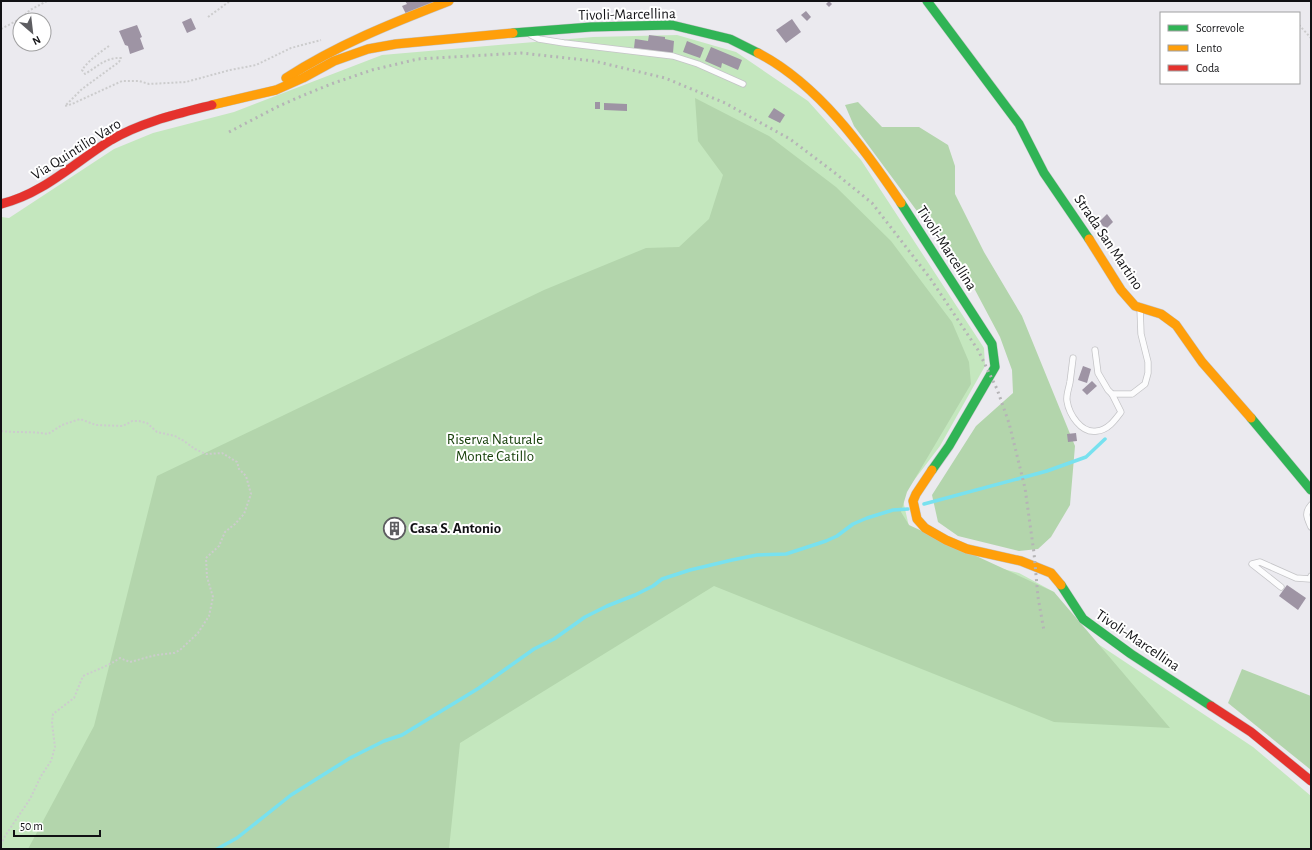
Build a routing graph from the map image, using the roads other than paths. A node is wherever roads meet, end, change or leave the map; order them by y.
1 (449, 1) edge
2 (927, 1) edge
3 (524, 32) junction
4 (743, 84) dead end
5 (260, 95) junction
6 (1, 204) edge
7 (1140, 307) junction
8 (1095, 350) dead end
9 (1073, 358) dead end
10 (1112, 394) junction
11 (1311, 490) edge
12 (1311, 505) edge
13 (1311, 526) edge
14 (1311, 576) edge
15 (1281, 587) dead end
16 (1311, 781) edge

1 - 5 main road
2 - 7 main road, Strada San Martino
3 - 4 lane
3 - 5 main road, Tivoli-Marcellina
3 - 16 main road, Tivoli-Marcellina
5 - 6 main road, Via Quintilio Varo
7 - 10 lane
7 - 11 main road, Strada San Martino
8 - 10 lane
9 - 10 lane
12 - 13 lane
14 - 15 lane

